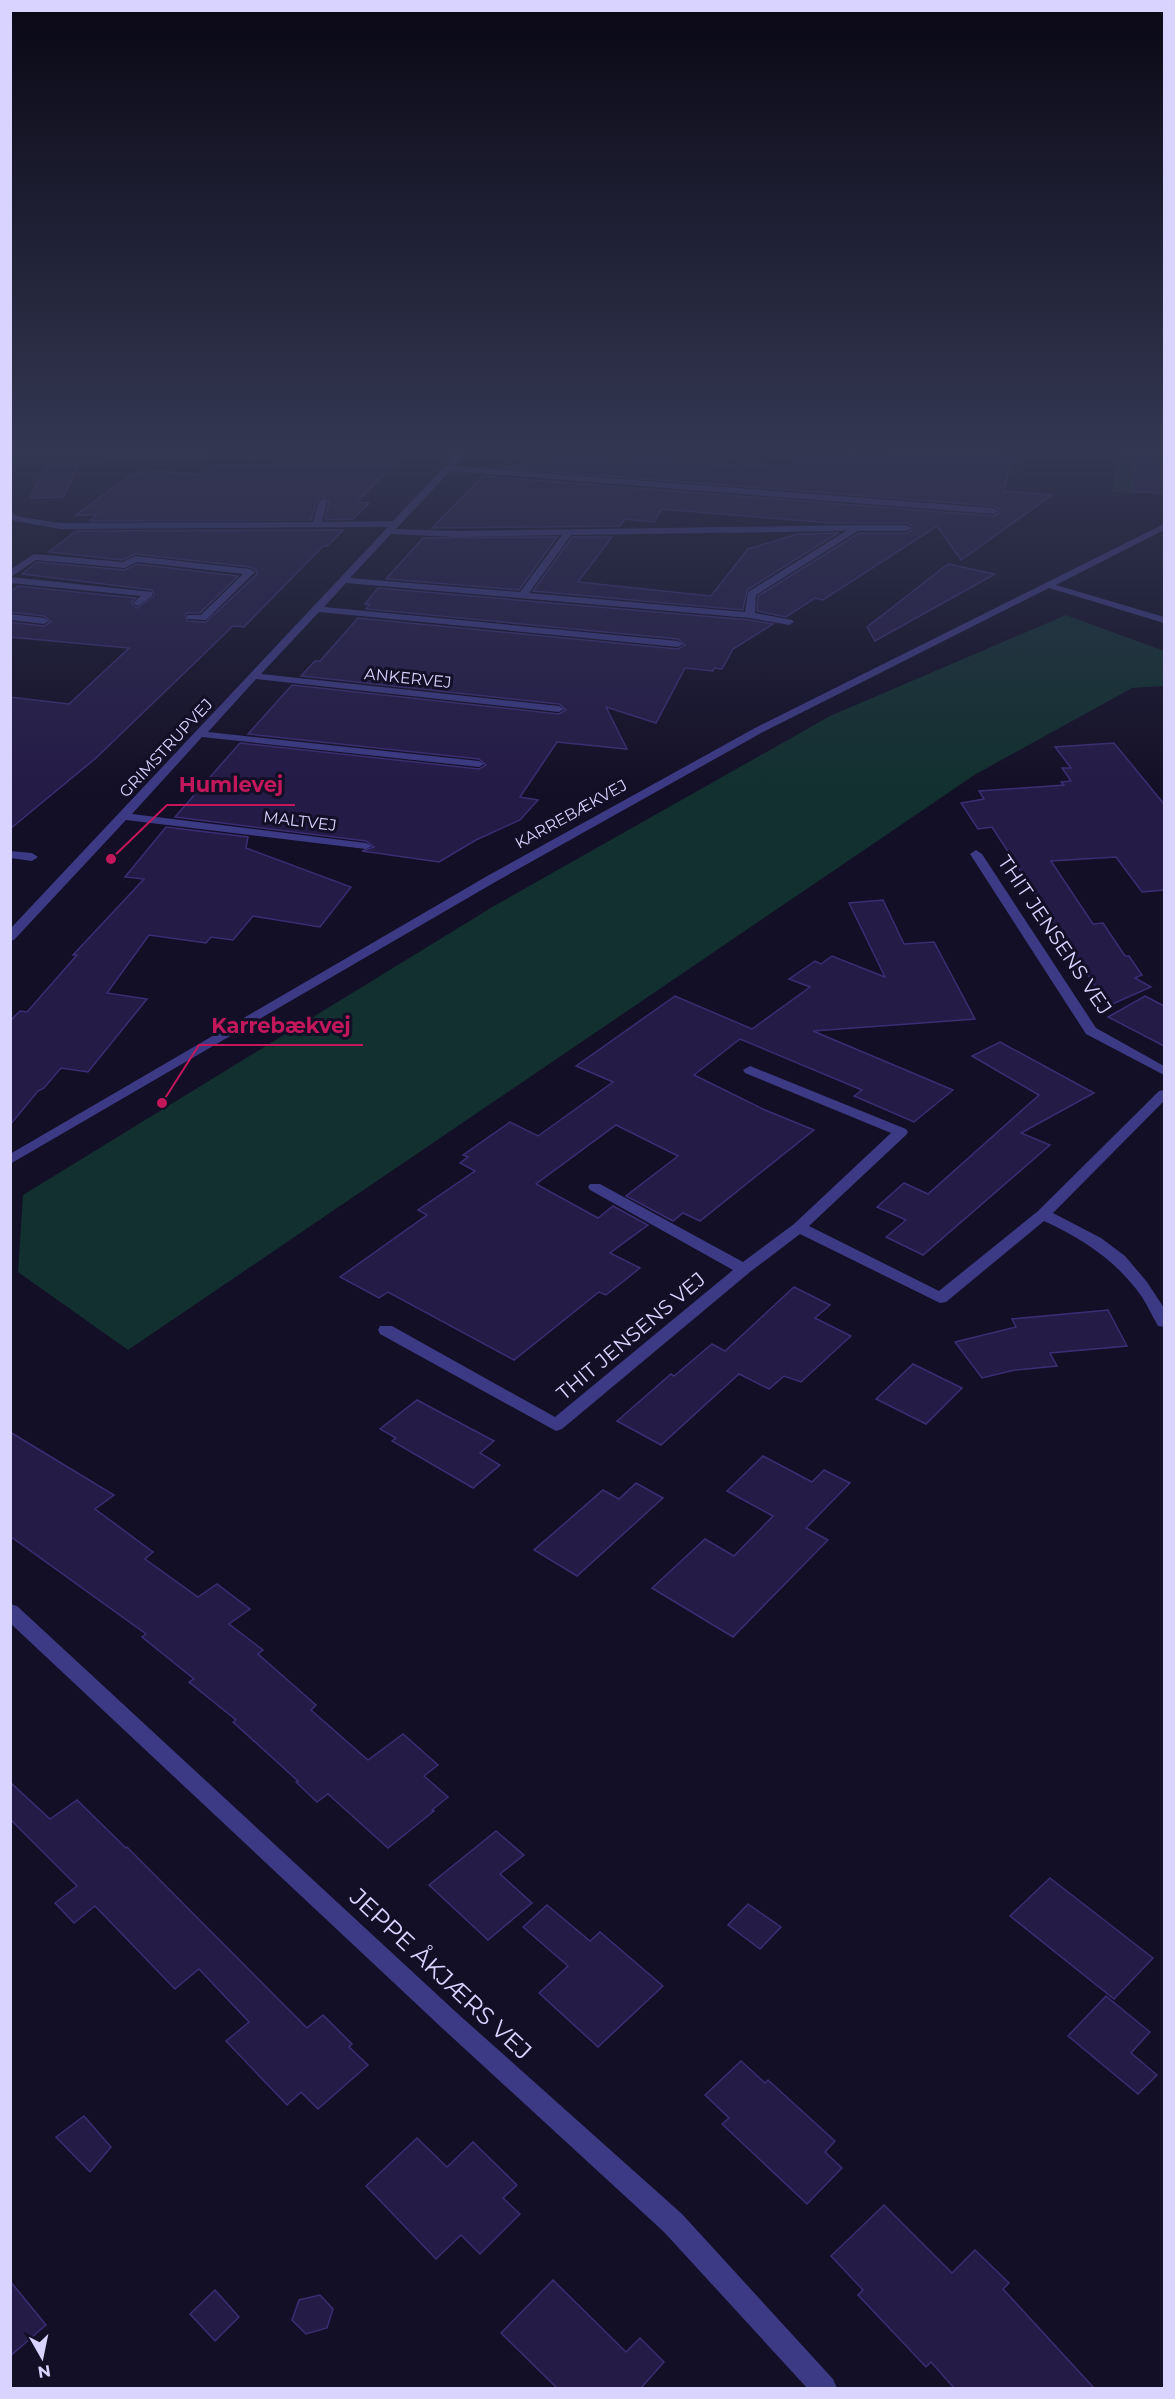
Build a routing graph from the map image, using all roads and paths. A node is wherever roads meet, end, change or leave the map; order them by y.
1 (23, 565) edge
2 (188, 565) edge
3 (357, 565) edge
4 (544, 565) edge
5 (797, 565) edge
6 (1087, 565) edge
7 (10, 575) edge
8 (344, 579) junction
9 (10, 580) edge
10 (1047, 585) junction
11 (523, 595) junction
12 (138, 603) dead end
13 (317, 609) junction
14 (750, 615) junction
15 (10, 617) edge
16 (190, 617) dead end
17 (1164, 620) edge
18 (44, 621) dead end
19 (789, 622) dead end
20 (678, 644) dead end
21 (254, 676) junction
22 (560, 709) dead end
23 (200, 734) junction
24 (479, 764) dead end
25 (124, 816) junction
26 (366, 846) dead end
27 (10, 854) edge
28 (976, 854) dead end
29 (32, 857) dead end
30 (10, 937) edge
31 (750, 1070) dead end
32 (1164, 1071) edge
33 (1164, 1094) edge
34 (10, 1160) edge
35 (595, 1187) dead end
36 (1043, 1214) junction
37 (799, 1227) junction
38 (744, 1269) junction
39 (1164, 1322) edge
40 (386, 1329) dead end
41 (10, 1611) edge
42 (824, 2388) edge

1 - 7 street
2 - 16 street
3 - 8 street, GRIMSTRUPVEJ
4 - 11 street
5 - 14 street
6 - 10 street, KARREBÆKVEJ
8 - 11 street
8 - 13 street, GRIMSTRUPVEJ
9 - 12 street
10 - 17 street
10 - 34 street, KARREBÆKVEJ
11 - 14 street
13 - 20 street
13 - 21 street, GRIMSTRUPVEJ
14 - 19 street
15 - 18 street
21 - 22 street, ANKERVEJ
21 - 23 street, GRIMSTRUPVEJ
23 - 24 street
23 - 25 street, GRIMSTRUPVEJ
25 - 26 street, MALTVEJ
25 - 30 street, GRIMSTRUPVEJ
27 - 29 street
28 - 32 street, THIT JENSENS VEJ
31 - 37 street, THIT JENSENS VEJ
33 - 36 street
35 - 38 street, THIT JENSENS VEJ
36 - 37 street
36 - 39 street
37 - 38 street, THIT JENSENS VEJ
38 - 40 street, THIT JENSENS VEJ
41 - 42 street, JEPPE ÅKJÆRS VEJ

